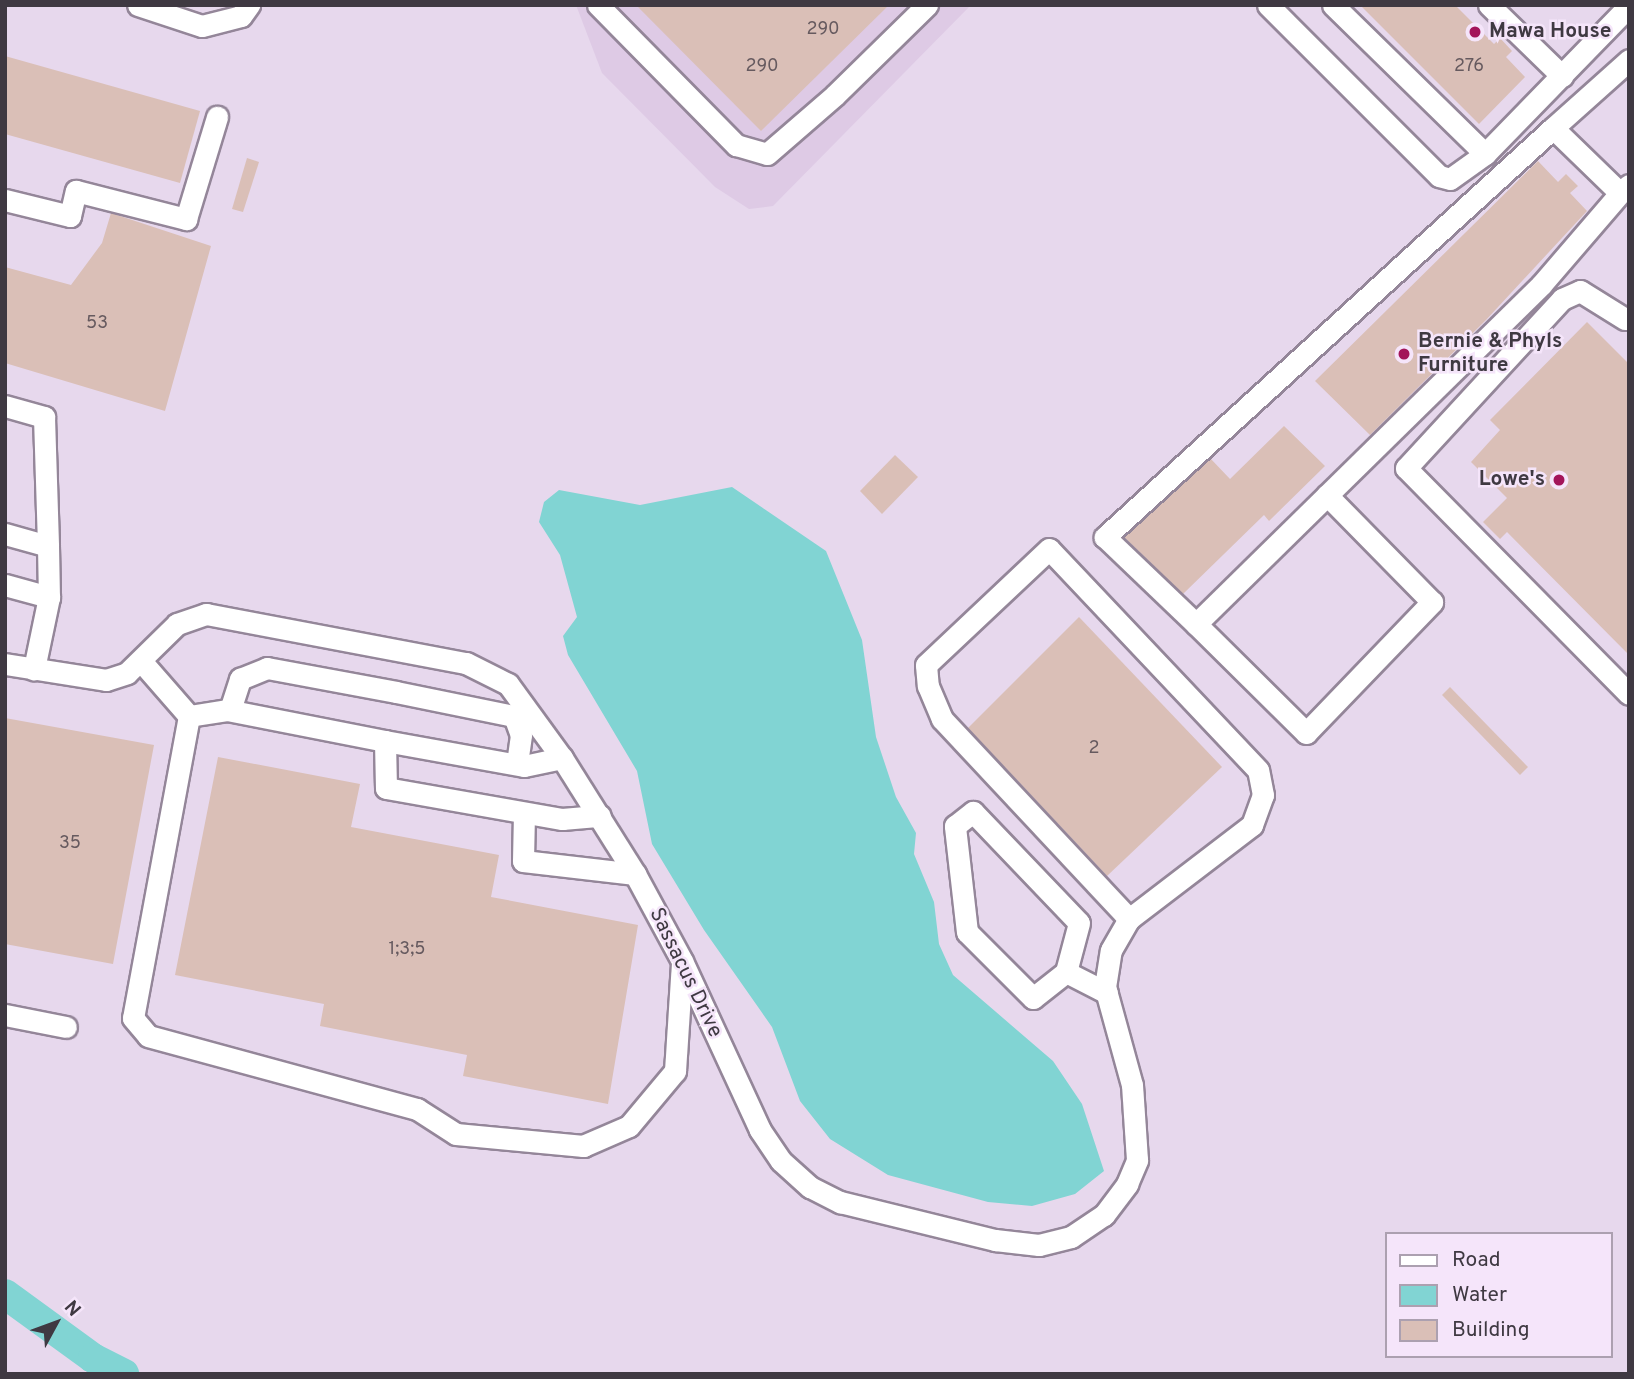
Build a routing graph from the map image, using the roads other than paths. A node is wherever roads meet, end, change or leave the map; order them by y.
1 (138, 5) edge
2 (249, 5) edge
3 (598, 5) edge
4 (927, 5) edge
5 (1268, 5) edge
6 (1333, 5) edge
7 (1489, 5) edge
8 (1626, 9) edge
9 (1629, 60) edge
10 (1562, 76) junction
11 (217, 117) dead end
12 (1553, 128) junction
13 (1485, 154) junction
14 (1624, 189) edge
15 (5, 200) edge
16 (1625, 319) dead end
17 (5, 406) edge
18 (1327, 495) junction
19 (5, 534) edge
20 (48, 546) junction
21 (5, 585) edge
22 (49, 597) junction
23 (1196, 624) junction
24 (141, 661) junction
25 (5, 664) edge
26 (34, 669) junction
27 (1629, 694) edge
28 (230, 710) junction
29 (189, 716) junction
30 (385, 741) junction
31 (562, 758) junction
32 (517, 764) junction
33 (524, 813) junction
34 (600, 816) junction
35 (635, 874) junction
36 (1129, 919) junction
37 (682, 961) junction
38 (1066, 972) junction
39 (1107, 993) junction
40 (5, 1016) edge
41 (66, 1027) dead end

1 - 2 street
3 - 4 street
5 - 13 street
6 - 13 street
7 - 10 street
8 - 10 street
9 - 12 street
10 - 13 street
11 - 15 street
12 - 14 street
12 - 23 street
14 - 18 street
16 - 27 street
17 - 20 street
18 - 23 street
18 - 23 street
19 - 20 street
20 - 22 street
21 - 22 street
22 - 26 street
24 - 26 street, Sassacus Drive
24 - 29 street
24 - 31 street, Sassacus Drive
25 - 26 street, Sassacus Drive
28 - 29 street
28 - 30 street
28 - 32 street
29 - 37 street
30 - 32 street
30 - 33 street
31 - 32 street
31 - 34 street, Sassacus Drive
33 - 34 street
33 - 35 street
34 - 35 street, Sassacus Drive
35 - 37 street, Sassacus Drive
36 - 36 street
36 - 39 street, Sassacus Drive
37 - 39 street, Sassacus Drive
38 - 38 street
38 - 39 street
40 - 41 street

